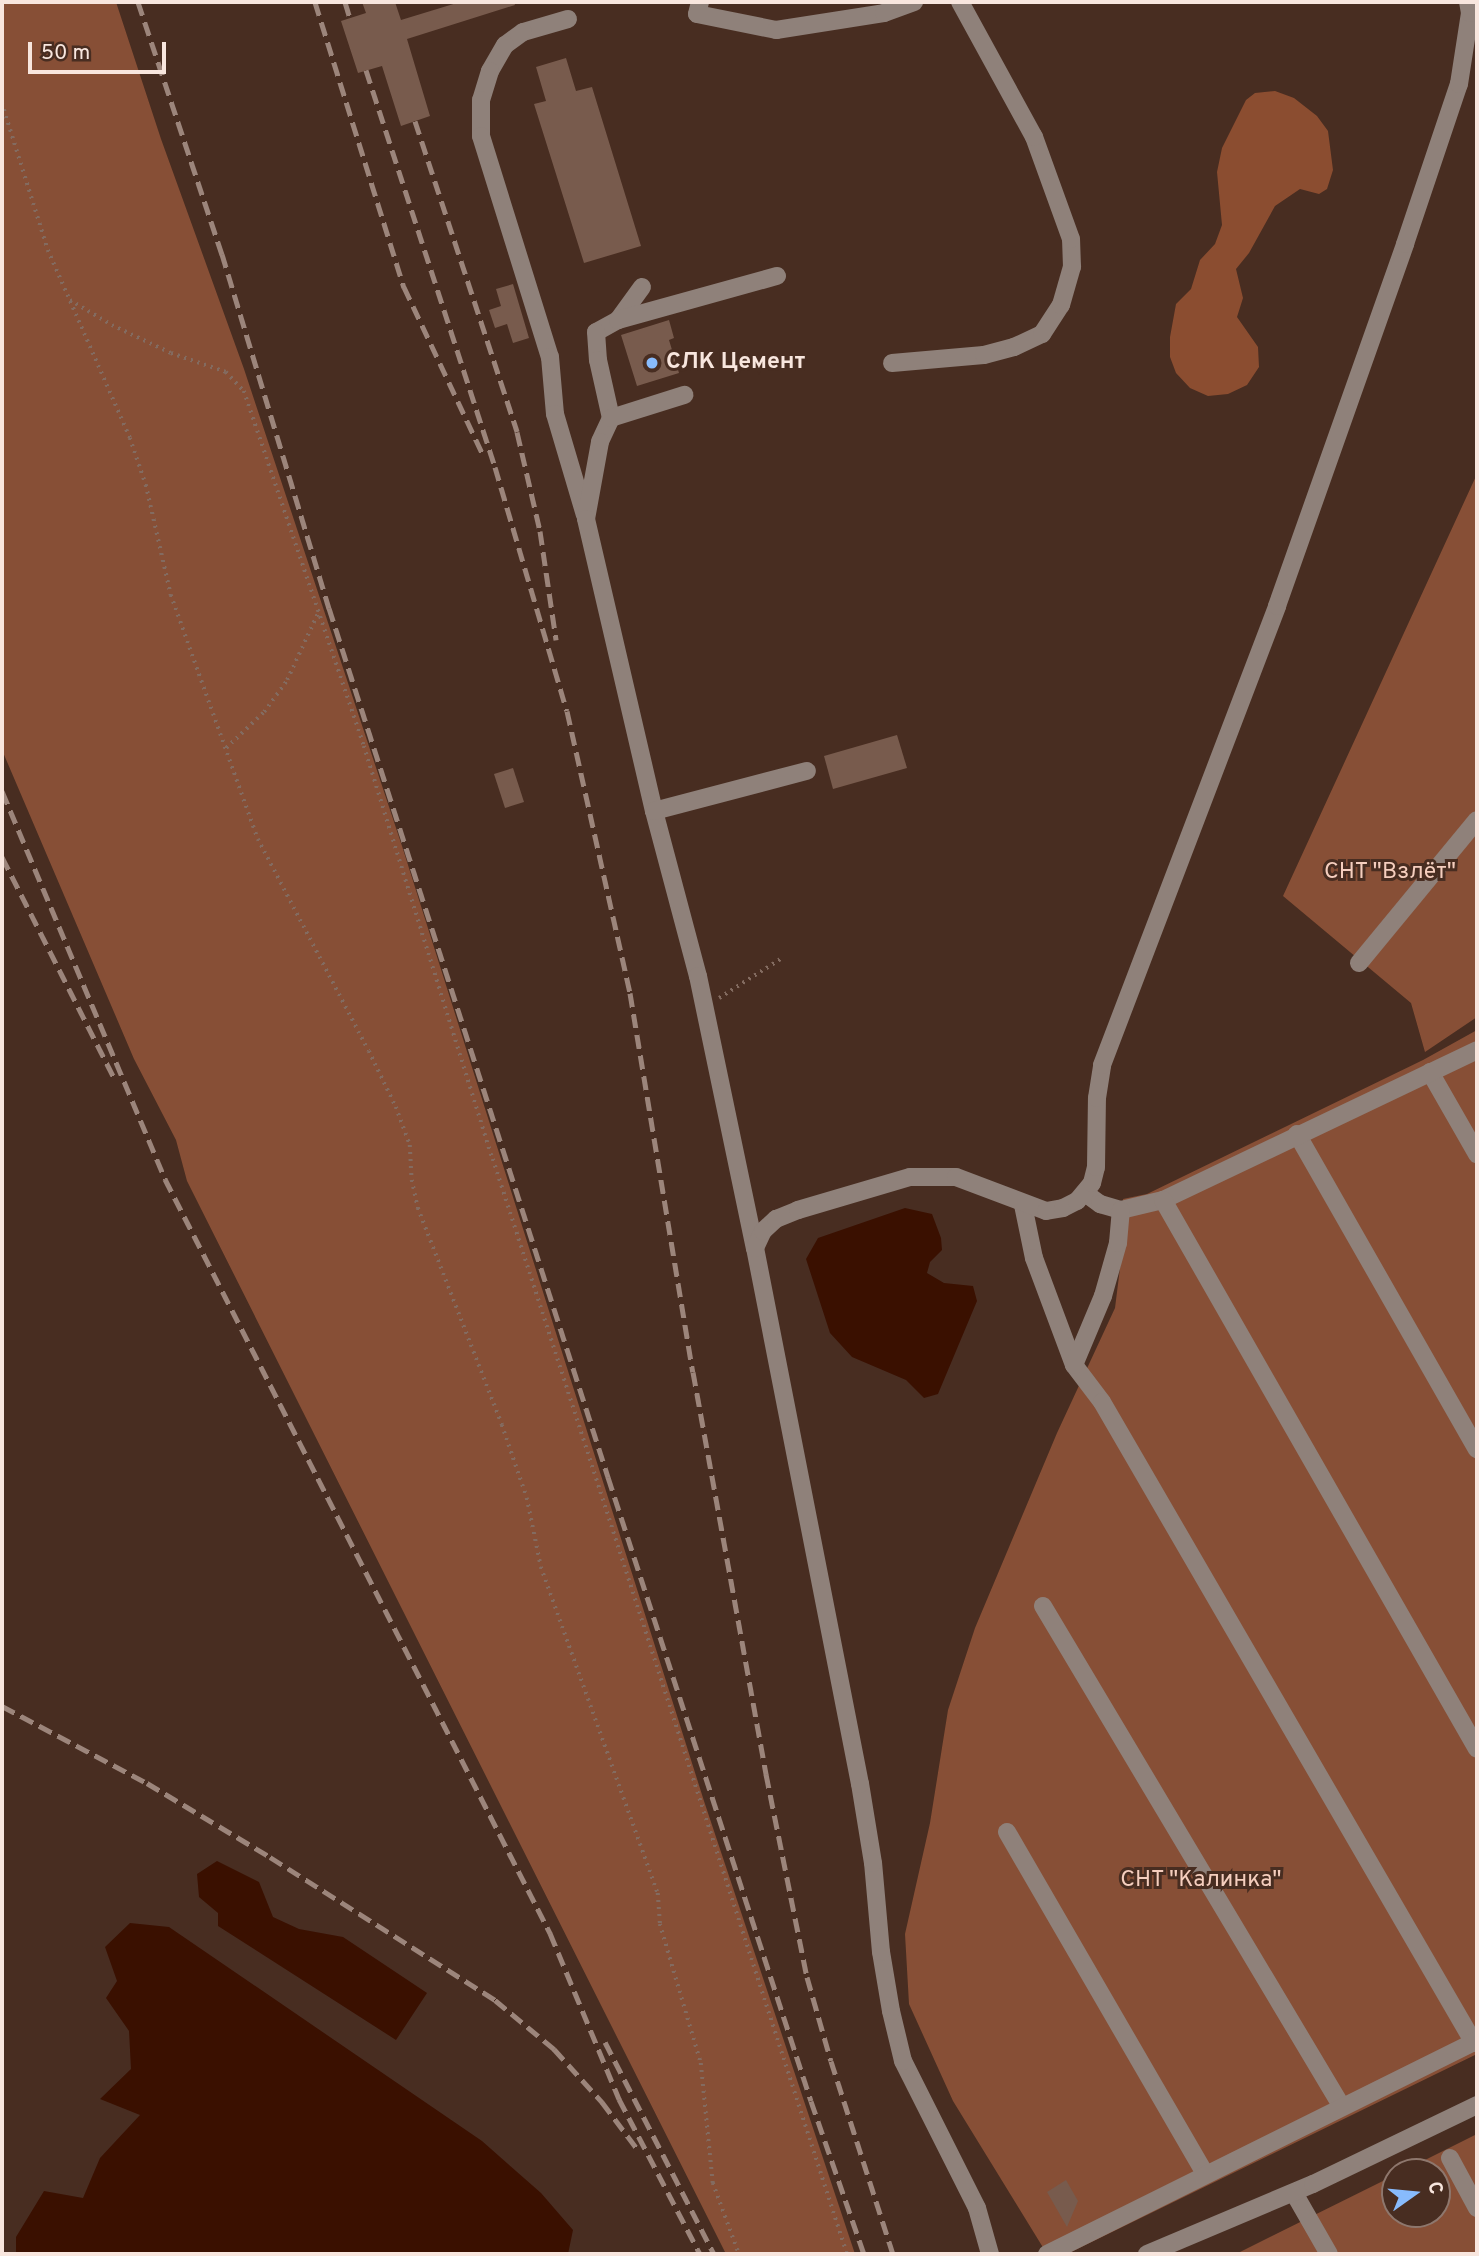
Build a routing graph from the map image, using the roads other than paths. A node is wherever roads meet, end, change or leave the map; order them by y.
1 (700, 2) edge
2 (914, 2) edge
3 (960, 2) edge
4 (1468, 2) edge
5 (568, 19) dead end
6 (777, 276) dead end
7 (642, 287) dead end
8 (618, 320) junction
9 (892, 363) dead end
10 (684, 395) dead end
11 (611, 418) junction
12 (586, 519) junction
13 (807, 771) dead end
14 (654, 811) junction
15 (1477, 820) edge
16 (1359, 963) dead end
17 (1477, 1050) edge
18 (1430, 1072) junction
19 (1297, 1134) junction
20 (1477, 1154) edge
21 (1085, 1193) junction
22 (1163, 1200) junction
23 (1023, 1205) junction
24 (1121, 1210) junction
25 (755, 1248) junction
26 (1074, 1365) junction
27 (1477, 1449) edge
28 (1043, 1606) dead end
29 (1477, 1749) edge
30 (1007, 1832) dead end
31 (1475, 2042) edge
32 (1477, 2105) edge
33 (1342, 2107) junction
34 (1451, 2160) edge
35 (1205, 2175) junction
36 (1294, 2193) junction
37 (1477, 2208) edge
38 (990, 2254) edge
39 (1047, 2254) edge
40 (1151, 2254) edge
41 (1329, 2254) edge

1 - 2 street
3 - 9 street
4 - 21 street
5 - 12 street
6 - 8 street
7 - 8 street
8 - 11 street
10 - 11 street
11 - 12 street
12 - 14 street
13 - 14 street
14 - 25 street
15 - 16 street
17 - 18 street
18 - 19 street
18 - 20 street
19 - 22 street
19 - 27 street
21 - 23 street
21 - 24 street
22 - 24 street
22 - 29 street
23 - 25 street
23 - 26 street
24 - 26 street
25 - 38 street
26 - 31 street
28 - 33 street
30 - 35 street
31 - 33 street
32 - 36 street
33 - 35 street
34 - 37 street
35 - 39 street
36 - 40 street
36 - 41 street

